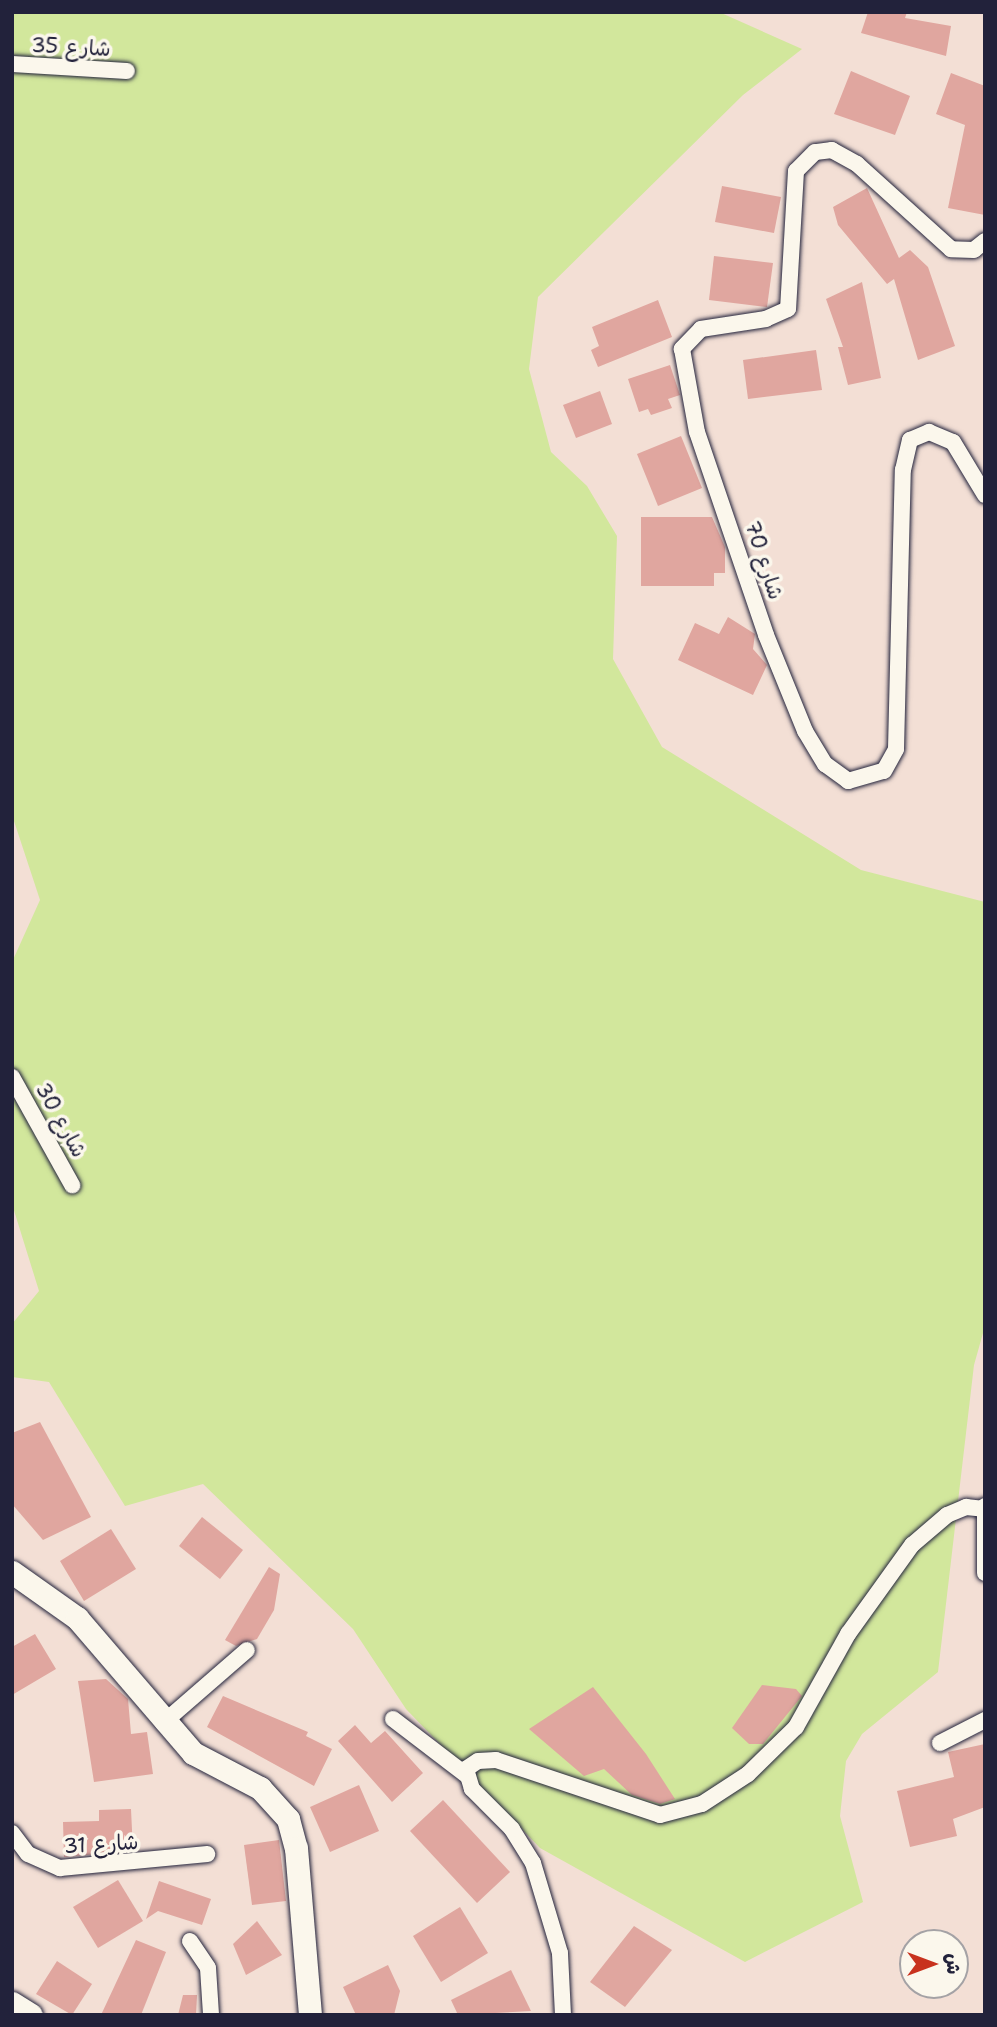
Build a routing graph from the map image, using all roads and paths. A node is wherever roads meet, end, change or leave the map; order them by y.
1 (12, 64) edge
2 (127, 71) dead end
3 (985, 241) edge
4 (985, 495) edge
5 (12, 1077) edge
6 (72, 1185) dead end
7 (984, 1508) edge
8 (12, 1572) edge
9 (985, 1573) edge
10 (247, 1650) dead end
11 (393, 1719) dead end
12 (985, 1720) edge
13 (163, 1723) junction
14 (940, 1742) dead end
15 (465, 1774) junction
16 (12, 1833) edge
17 (207, 1854) dead end
18 (190, 1941) dead end
19 (12, 2003) edge
20 (32, 2015) edge
21 (211, 2015) edge
22 (310, 2015) edge
23 (562, 2015) edge

1 - 2 street, شارع 35
3 - 4 street, شارع 70
5 - 6 street, شارع 30
7 - 9 street
7 - 15 street
8 - 13 street
10 - 13 street
11 - 15 street
12 - 14 street
13 - 22 street
15 - 23 street
16 - 17 street, شارع 31
18 - 21 street
19 - 20 street

